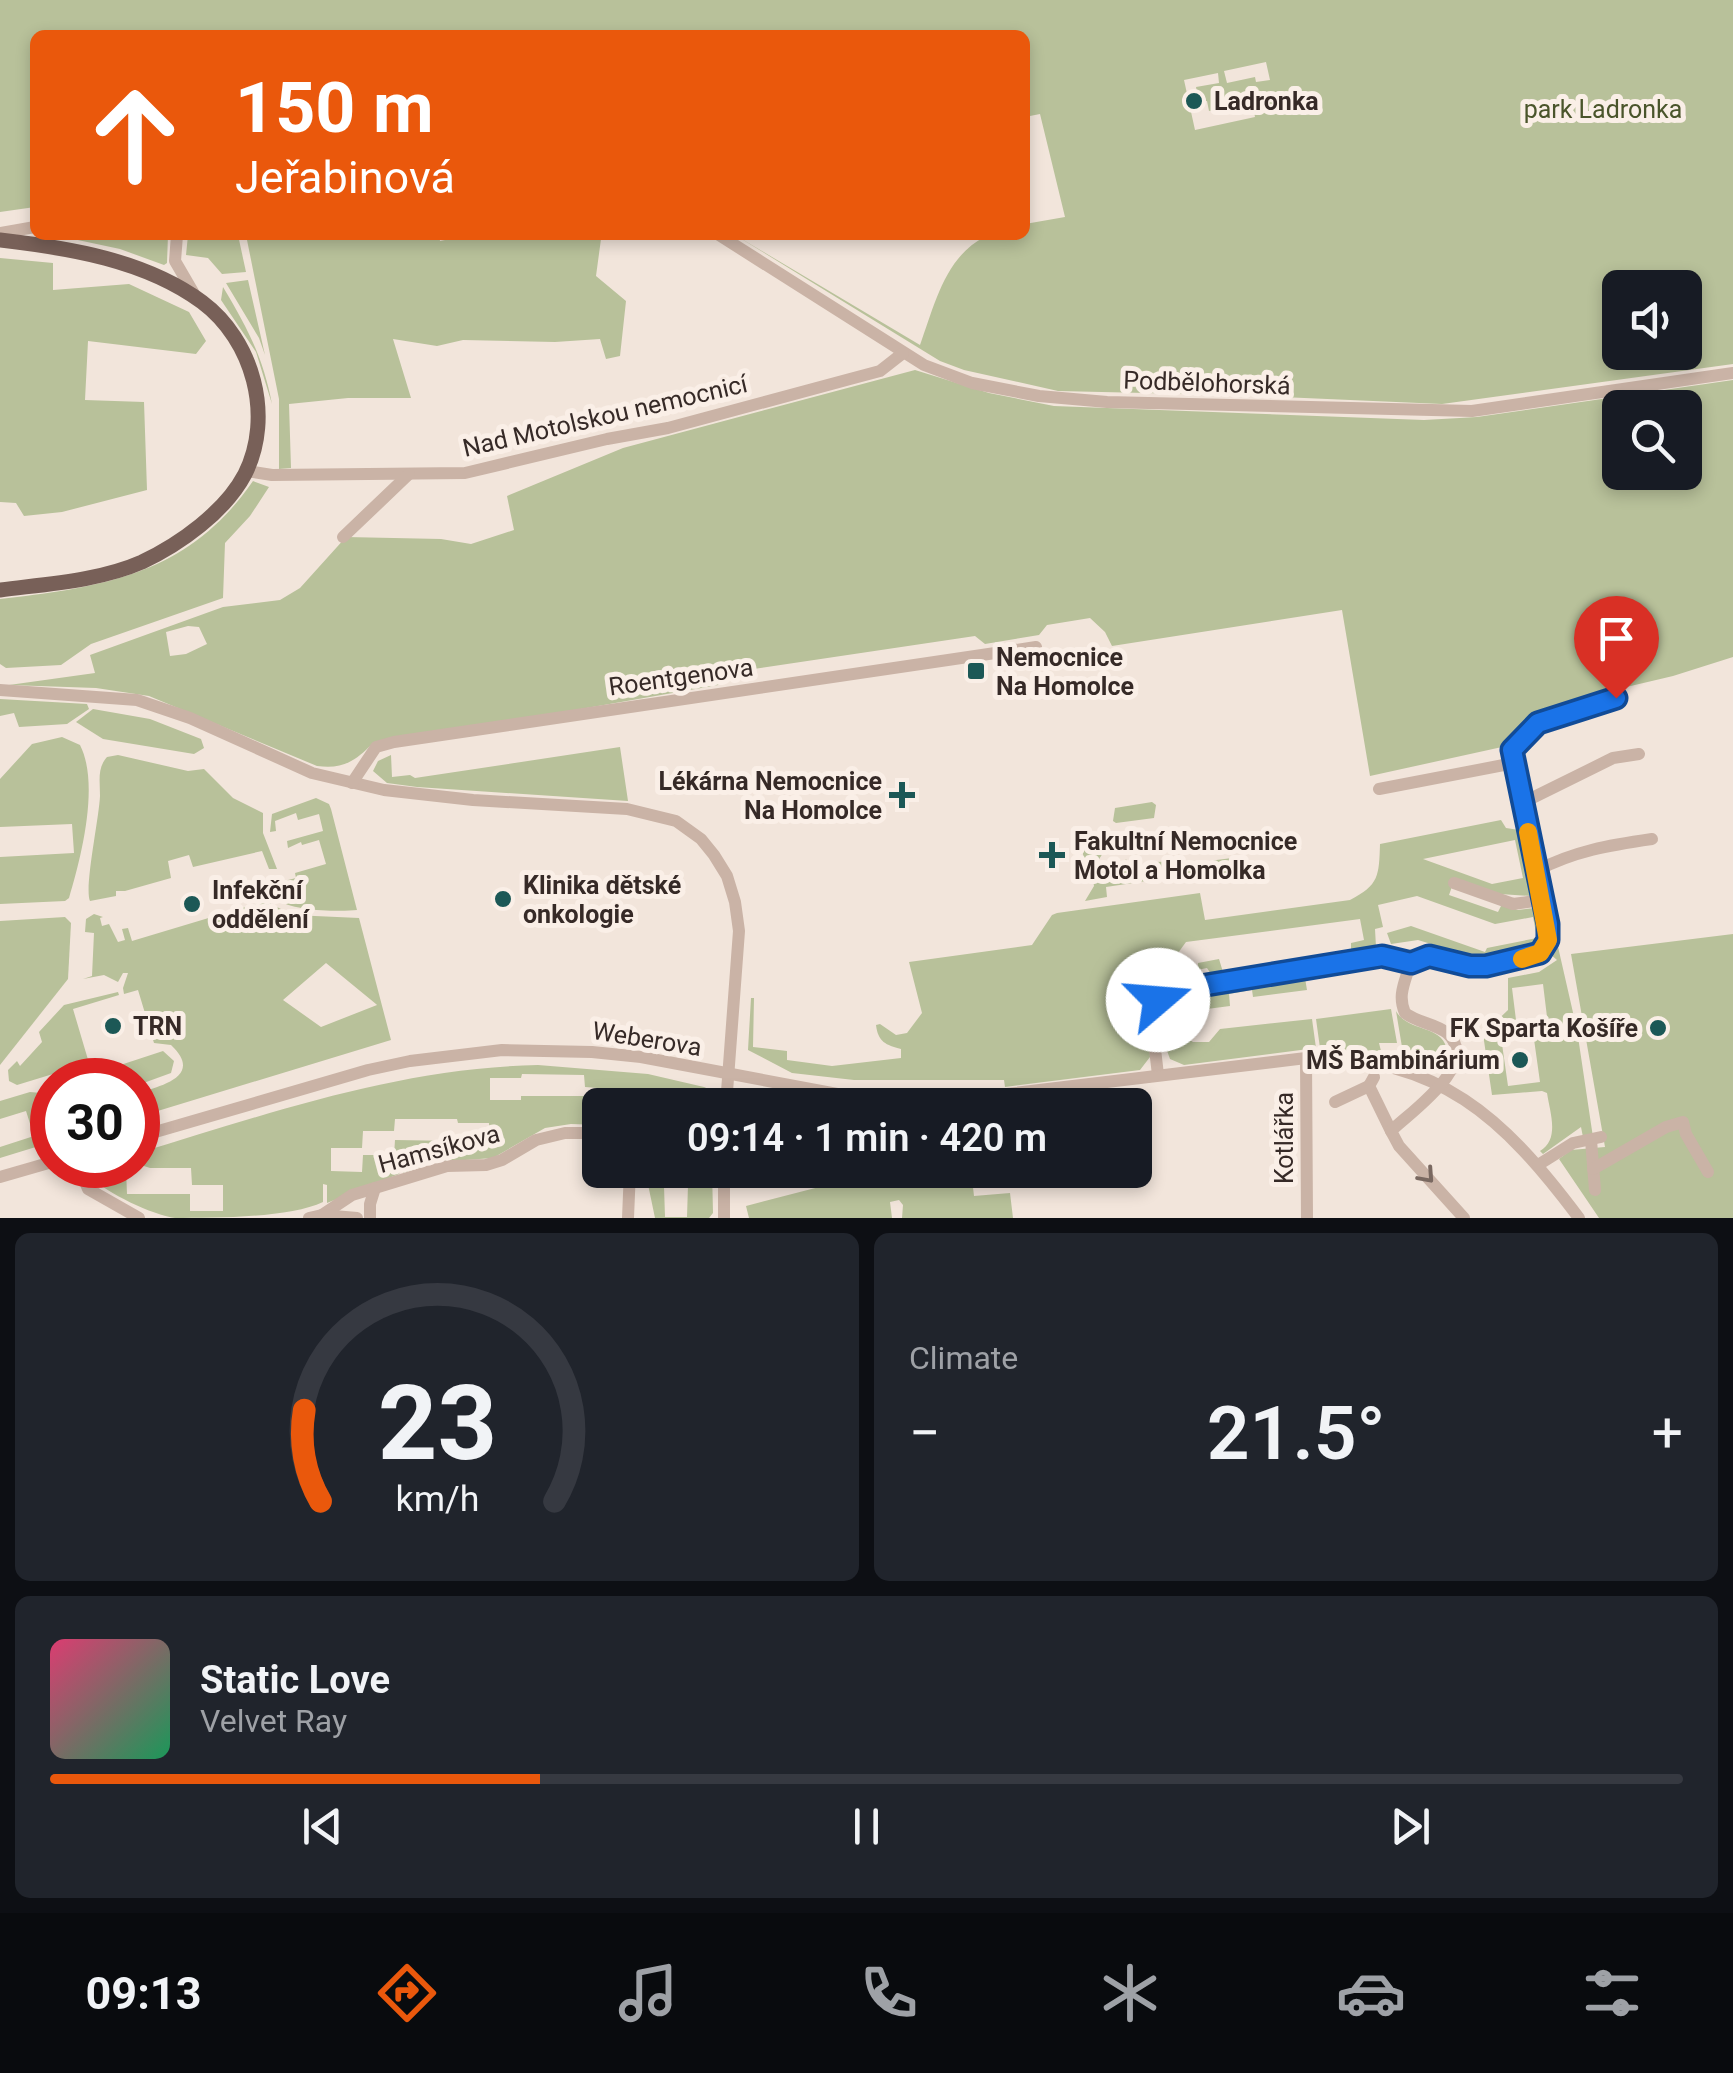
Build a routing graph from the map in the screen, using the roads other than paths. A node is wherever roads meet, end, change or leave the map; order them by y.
1 (30, 228) edge
2 (0, 236) edge
3 (177, 240) edge
4 (727, 240) edge
5 (202, 302) junction
6 (903, 353) junction
7 (1733, 374) edge
8 (246, 471) junction
9 (410, 474) junction
10 (343, 537) dead end
11 (0, 590) edge
12 (1036, 647) dead end
13 (2, 690) edge
14 (1616, 698) dead end
15 (1640, 754) dead end
16 (1514, 763) junction
17 (352, 783) junction
18 (1379, 789) dead end
19 (1522, 803) junction
20 (1652, 839) dead end
21 (1536, 871) junction
22 (1454, 884) dead end
23 (1542, 900) junction
24 (1411, 963) junction
25 (1306, 1058) junction
26 (728, 1074) junction
27 (1158, 1075) junction
28 (1442, 1086) junction
29 (727, 1088) edge
30 (1334, 1102) dead end
31 (160, 1131) edge
32 (1392, 1131) junction
33 (582, 1132) edge
34 (1538, 1165) junction
35 (30, 1168) edge
36 (1593, 1169) junction
37 (1708, 1172) dead end
38 (0, 1177) edge
39 (88, 1188) edge
40 (376, 1188) junction
41 (629, 1188) edge
42 (724, 1188) edge
43 (1595, 1190) dead end
44 (1577, 1215) edge
45 (316, 1216) edge
46 (139, 1218) edge
47 (358, 1218) edge
48 (370, 1218) edge
49 (628, 1218) edge
50 (724, 1218) edge
51 (1307, 1218) edge
52 (1464, 1218) edge
53 (1560, 1218) edge

1 - 2 street
2 - 5 main road
3 - 5 street
4 - 6 street, Podbělohorská
5 - 8 main road
6 - 7 street, Podbělohorská
6 - 9 street, Nad Motolskou nemocnicí
8 - 9 street, Nad Motolskou nemocnicí
8 - 11 main road
9 - 10 street
12 - 17 street, Roentgenova
13 - 17 street
14 - 16 street
15 - 19 street
16 - 18 street
16 - 19 street
17 - 26 street
19 - 21 street
20 - 21 street
21 - 23 street
22 - 23 street
23 - 24 street
24 - 27 street
24 - 28 street
25 - 27 street, Weberova
25 - 28 street, Weberova
25 - 51 street, Kotlářka
26 - 27 street, Weberova
26 - 29 street
26 - 31 street, Weberova
28 - 32 street
28 - 34 street, Weberova
30 - 32 street
32 -> 52 street
33 - 40 street, Hamsíkova
34 - 36 street
34 - 44 street, Weberova
35 - 38 street
36 - 37 street
36 - 43 street
39 - 46 street
40 - 45 street
40 - 48 street, Hamsíkova
41 - 49 street
42 - 50 street
44 - 53 street
45 - 47 street

